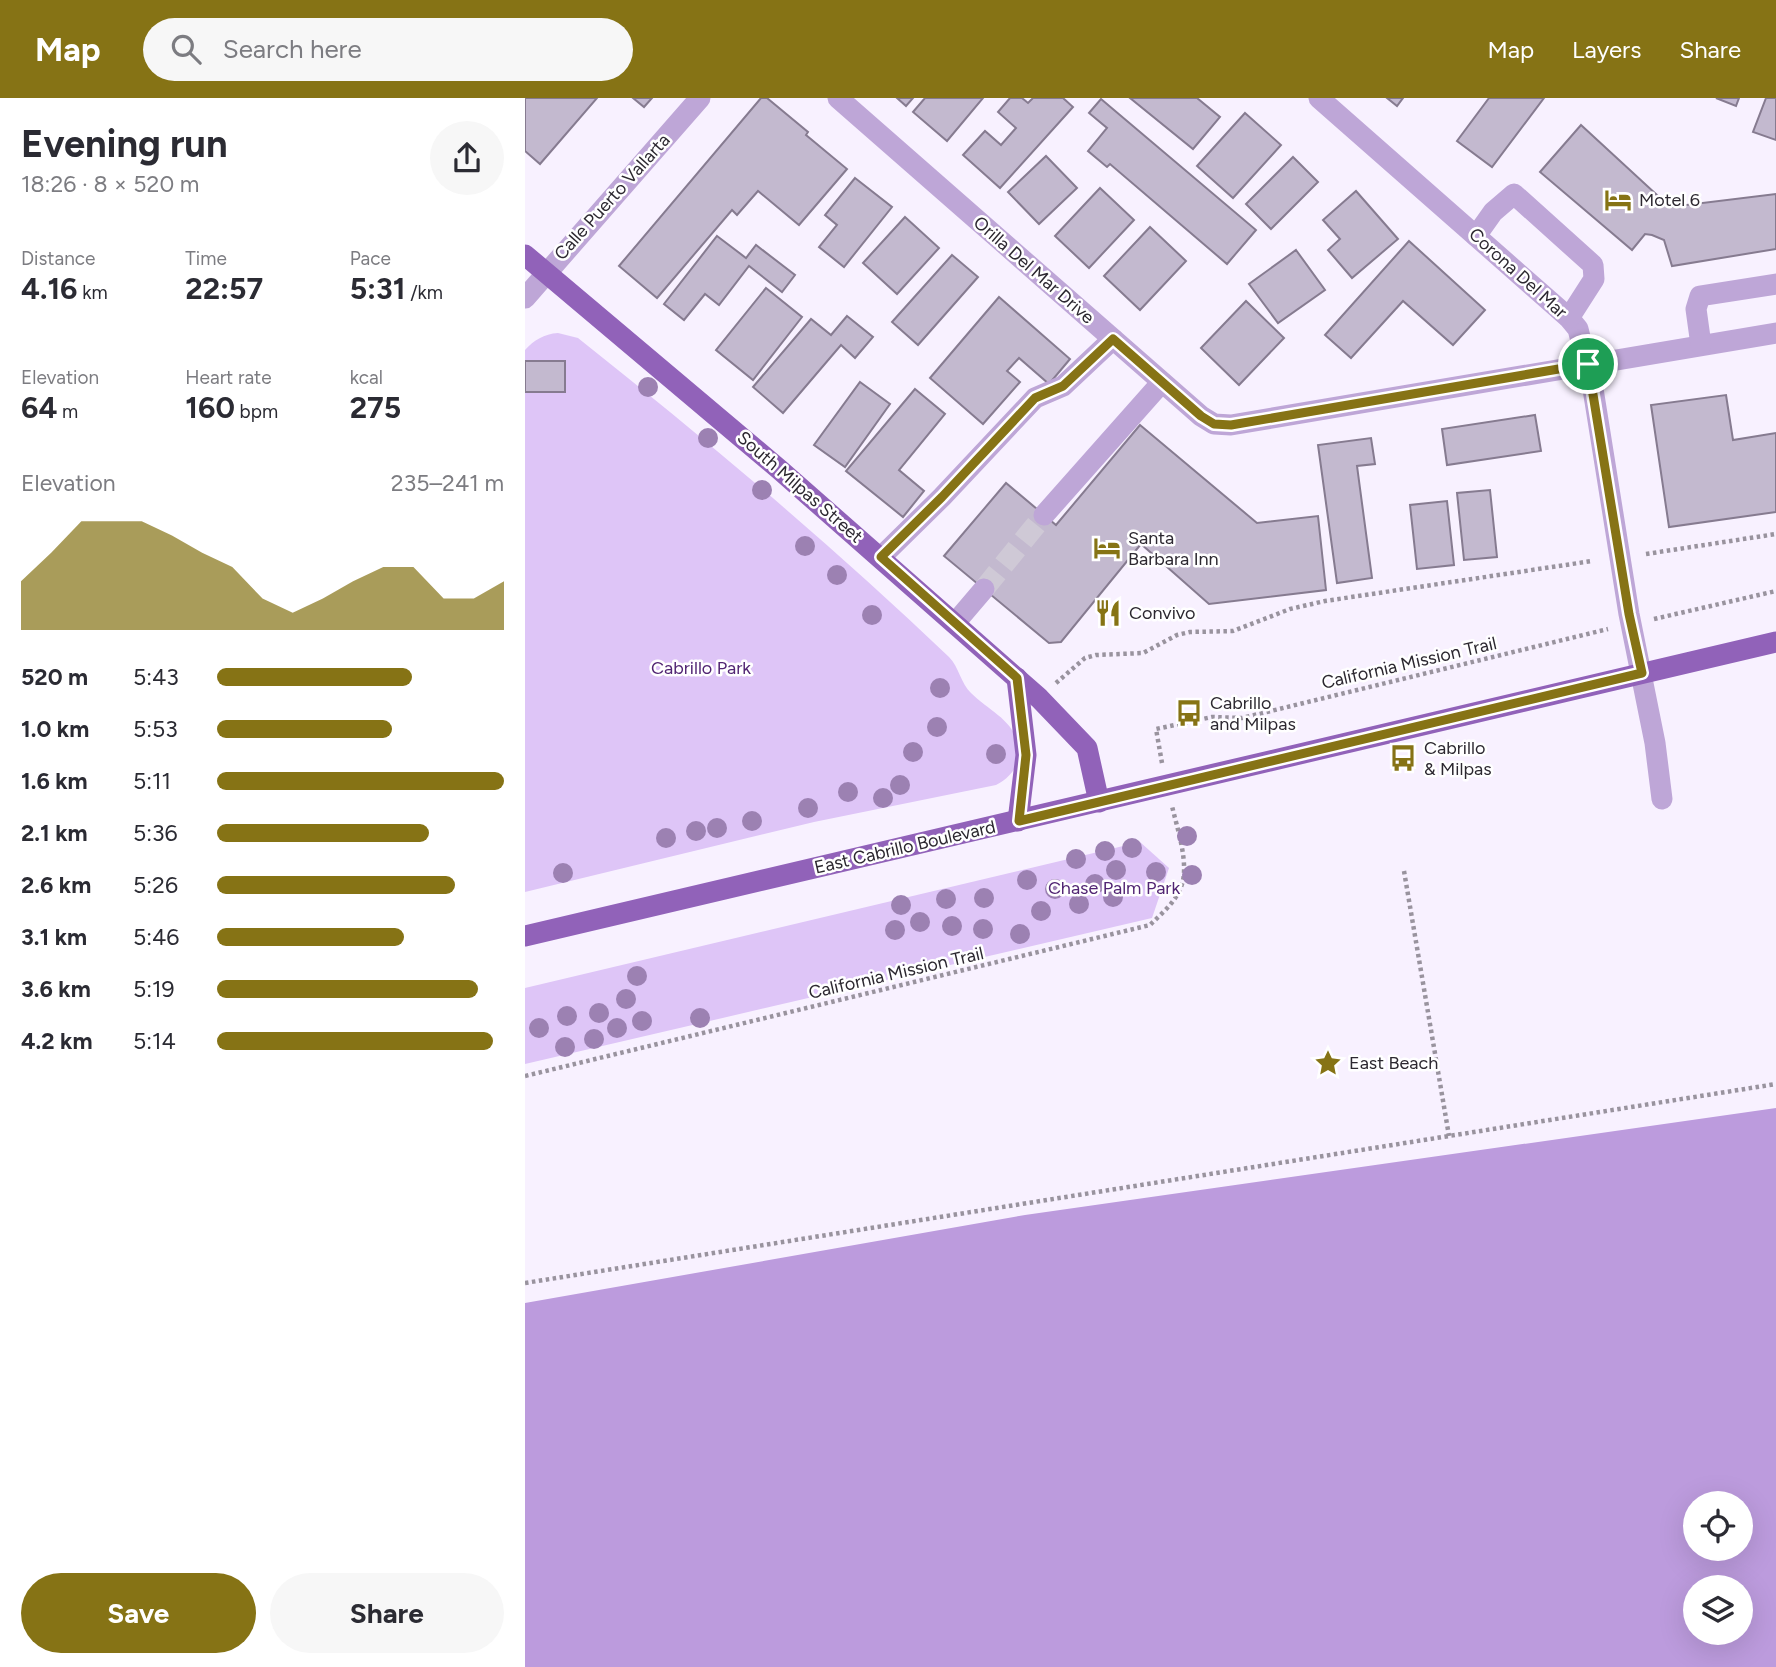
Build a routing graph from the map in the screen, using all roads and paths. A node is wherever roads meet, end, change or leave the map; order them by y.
1 (700, 98) edge
2 (838, 98) edge
3 (1319, 98) edge
4 (1476, 236) junction
5 (525, 255) edge
6 (545, 273) junction
7 (1776, 284) edge
8 (525, 298) edge
9 (1569, 318) junction
10 (1776, 333) edge
11 (1113, 339) junction
12 (1701, 345) junction
13 (1588, 364) junction
14 (1161, 382) junction
15 (1044, 515) tunnel mouth
16 (1776, 534) edge
17 (1646, 554) dead end
18 (881, 557) junction
19 (1592, 561) dead end
20 (984, 589) tunnel mouth
21 (1776, 591) edge
22 (1653, 620) dead end
23 (955, 623) junction
24 (1604, 630) dead end
25 (1776, 642) edge
26 (1069, 673) dead end
27 (1642, 673) junction
28 (1017, 678) junction
29 (1158, 748) dead end
30 (1662, 799) dead end
31 (1099, 802) junction
32 (1173, 812) dead end
33 (1019, 821) junction
34 (1404, 871) dead end
35 (525, 936) edge
36 (525, 1076) edge
37 (1776, 1084) edge
38 (1449, 1136) junction
39 (525, 1283) edge

1 - 6 street, Calle Puerto Vallarta
2 - 11 street, Orilla Del Mar Drive
3 - 4 street, Corona Del Mar
4 - 9 street, Corona Del Mar
4 - 9 street
5 - 6 main road, South Milpas Street
6 - 8 street, Calle Puerto Vallarta
6 - 18 main road, South Milpas Street
7 - 12 street
9 - 13 street, Corona Del Mar
10 - 12 street, Orilla Del Mar Drive
11 - 14 street, Orilla Del Mar Drive
11 - 18 street
12 - 13 street, Orilla Del Mar Drive
13 - 14 street, Orilla Del Mar Drive
13 - 27 street, Corona Del Mar
14 - 15 street
16 - 17 path
18 - 23 main road, South Milpas Street
19 - 26 path
20 - 23 street
21 - 22 path
23 - 28 main road, South Milpas Street
24 - 29 path, California Mission Trail
25 - 27 main road, East Cabrillo Boulevard
27 - 30 street, Corona Del Mar
27 - 31 main road, East Cabrillo Boulevard
28 - 31 main road, South Milpas Street
28 - 33 main road
31 - 33 main road, East Cabrillo Boulevard
32 - 36 path, California Mission Trail
33 - 35 main road, East Cabrillo Boulevard
34 - 38 path
37 - 38 path
38 - 39 path

